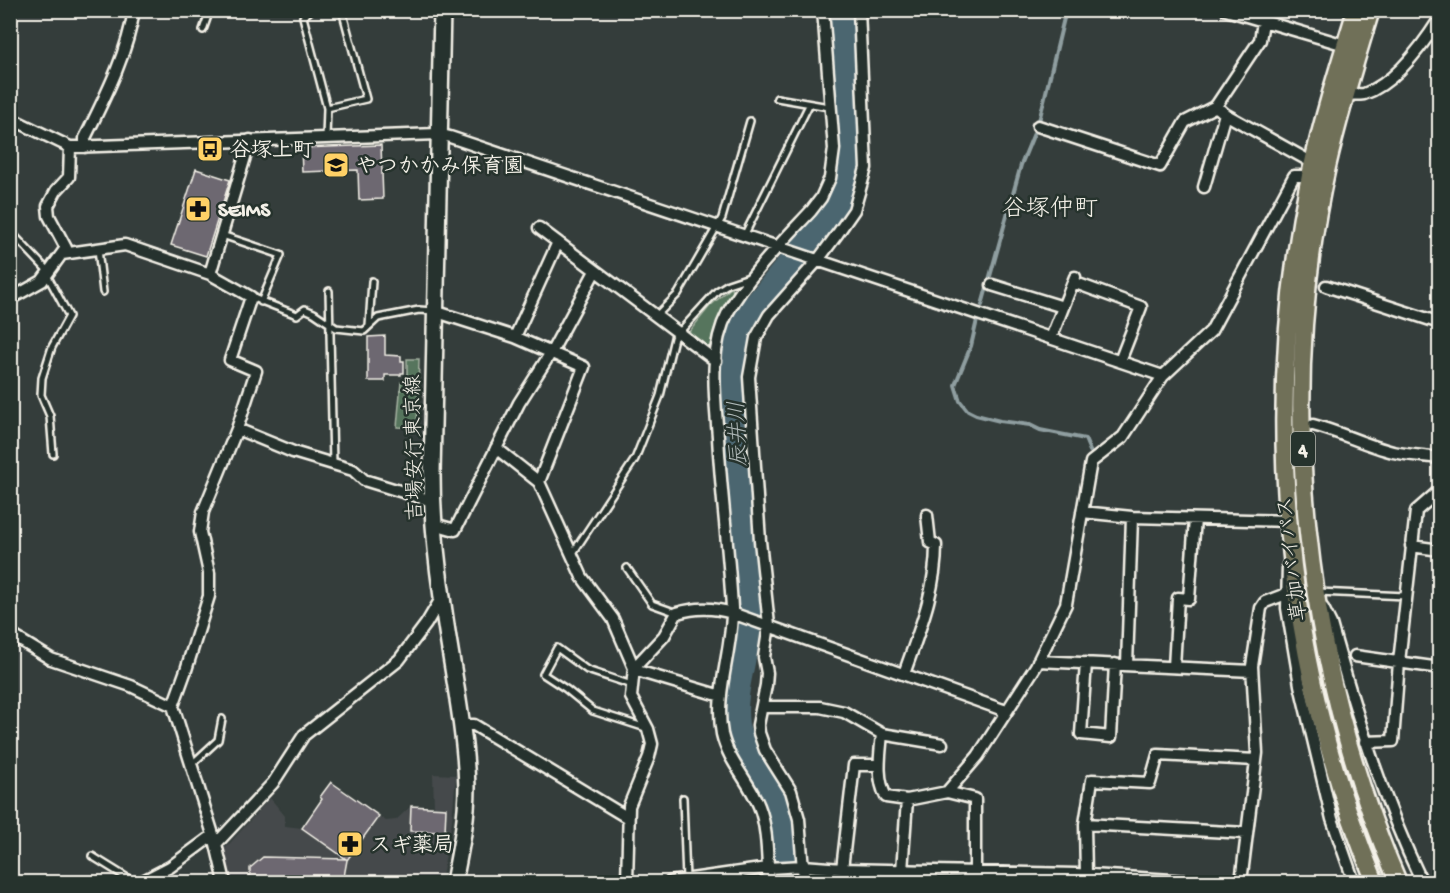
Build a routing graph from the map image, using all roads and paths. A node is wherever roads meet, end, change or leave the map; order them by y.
1 (134, 10) edge
2 (210, 10) edge
3 (311, 10) edge
4 (342, 10) edge
5 (442, 10) edge
6 (823, 10) edge
7 (859, 10) edge
8 (1226, 10) edge
9 (1356, 10) edge
10 (1371, 10) edge
11 (1440, 18) edge
12 (1263, 22) junction
13 (203, 30) dead end
14 (1345, 45) junction
15 (1345, 94) junction
16 (777, 98) dead end
17 (809, 105) junction
18 (1216, 106) junction
19 (829, 107) junction
20 (327, 108) junction
21 (1225, 114) junction
22 (10, 118) edge
23 (750, 121) dead end
24 (1038, 126) dead end
25 (438, 134) junction
26 (326, 138) junction
27 (250, 140) junction
28 (70, 147) junction
29 (85, 147) junction
30 (1312, 170) junction
31 (1204, 187) dead end
32 (718, 225) junction
33 (539, 228) dead end
34 (10, 231) edge
35 (745, 234) junction
36 (222, 235) junction
37 (558, 242) junction
38 (782, 247) junction
39 (98, 249) junction
40 (62, 254) junction
41 (814, 258) junction
42 (595, 271) junction
43 (48, 274) junction
44 (210, 274) junction
45 (755, 276) junction
46 (372, 281) dead end
47 (992, 285) dead end
48 (1326, 286) dead end
49 (329, 291) dead end
50 (103, 292) dead end
51 (11, 299) edge
52 (256, 300) junction
53 (1063, 307) junction
54 (434, 311) junction
55 (656, 316) junction
56 (329, 323) junction
57 (1440, 323) edge
58 (369, 326) junction
59 (678, 333) junction
60 (515, 337) junction
61 (1051, 338) junction
62 (552, 351) junction
63 (1120, 361) junction
64 (716, 362) junction
65 (1163, 376) junction
66 (1313, 425) dead end
67 (237, 429) junction
68 (496, 448) junction
69 (53, 454) dead end
70 (1440, 458) edge
71 (333, 464) junction
72 (539, 482) junction
73 (1440, 490) edge
74 (432, 501) junction
75 (1082, 512) junction
76 (927, 515) dead end
77 (1132, 517) junction
78 (1195, 519) junction
79 (434, 524) junction
80 (1289, 527) junction
81 (1411, 546) junction
82 (1440, 550) edge
83 (572, 554) junction
84 (627, 568) dead end
85 (1315, 591) junction
86 (1286, 594) junction
87 (1406, 596) junction
88 (442, 597) junction
89 (677, 613) junction
90 (735, 614) junction
91 (765, 624) junction
92 (10, 634) edge
93 (1355, 656) dead end
94 (1038, 661) junction
95 (1399, 662) junction
96 (1086, 663) junction
97 (1115, 664) junction
98 (1127, 665) junction
99 (1174, 667) junction
100 (1440, 668) edge
101 (634, 669) junction
102 (1252, 671) junction
103 (904, 674) junction
104 (632, 685) junction
105 (721, 696) junction
106 (173, 706) junction
107 (763, 707) junction
108 (1006, 711) junction
109 (222, 719) dead end
110 (463, 725) junction
111 (648, 729) junction
112 (882, 734) junction
113 (1365, 742) junction
114 (942, 744) dead end
115 (1256, 760) junction
116 (879, 765) junction
117 (191, 766) junction
118 (947, 792) junction
119 (683, 798) dead end
120 (907, 800) junction
121 (628, 818) junction
122 (1085, 824) junction
123 (1246, 833) junction
124 (214, 840) junction
125 (92, 856) dead end
126 (800, 866) junction
127 (770, 868) junction
128 (842, 869) junction
129 (902, 871) junction
130 (1086, 875) junction
131 (916, 877) edge
132 (975, 878) edge
133 (455, 880) edge
134 (686, 880) junction
135 (1123, 880) edge
136 (134, 882) edge
137 (141, 882) edge
138 (225, 882) edge
139 (471, 882) edge
140 (627, 882) edge
141 (670, 882) edge
142 (769, 882) edge
143 (804, 882) edge
144 (1204, 882) edge
145 (1241, 882) edge
146 (1354, 882) edge
147 (1375, 882) edge
148 (1398, 882) edge
149 (1422, 882) edge

1 - 29 street
2 - 13 lane
3 - 20 lane
4 - 20 lane
5 - 25 main road, 吉場安行東京線
6 - 19 street
7 - 41 street
8 - 12 street
9 - 14 highway, 草加バイパス / 4
10 - 15 highway, 草加バイパス / 4
11 - 15 street
12 - 14 street
12 - 18 street
14 - 30 highway, 草加バイパス / 4
15 - 85 highway, 草加バイパス / 4
16 - 17 lane
17 - 19 lane
17 - 35 lane
18 - 21 street
18 - 24 street
19 - 38 street
20 - 26 lane
21 - 30 street
21 - 31 street
22 - 28 street
23 - 32 lane
25 - 26 street
25 - 32 street
25 - 54 main road, 吉場安行東京線
26 - 27 street
27 - 29 street
27 - 36 street
28 - 29 street
28 - 40 street
30 - 65 street
30 - 80 highway, 草加バイパス / 4
32 - 35 street
32 - 55 lane
33 - 37 street
34 - 43 lane
35 - 38 street
36 - 44 street
36 - 52 lane
37 - 42 street
37 - 60 street
38 - 41 street
38 - 45 street
39 - 40 street
39 - 44 street
39 - 50 lane
40 - 43 street
41 - 61 street
41 - 91 street
42 - 55 street
42 - 62 street
43 - 51 street
43 - 69 lane
44 - 52 street
45 - 59 lane
45 - 64 street
46 - 58 lane
47 - 53 street
48 - 57 street
49 - 56 lane
52 - 56 lane
52 - 67 street
53 - 61 street
53 - 63 street
54 - 58 lane
54 - 60 street
54 - 74 main road, 吉場安行東京線
55 - 59 street
56 - 58 lane
56 - 71 lane
59 - 64 street
59 - 83 lane
60 - 62 street
61 - 63 street
62 - 68 street
62 - 72 street
63 - 65 street
64 - 90 street
65 - 75 street
66 - 70 street
67 - 71 street
67 - 106 street
68 - 72 street
68 - 79 street
71 - 74 street
72 - 83 street
73 - 81 street
74 - 79 main road, 吉場安行東京線
75 - 77 street
75 - 94 street
76 - 103 street
77 - 78 street
77 - 98 street
78 - 80 street
78 - 99 street
79 - 88 main road, 吉場安行東京線
80 - 86 street
80 - 147 highway, 草加バイパス / 4
81 - 82 street
81 - 87 street
83 - 101 street
84 - 89 lane
85 - 87 lane
85 - 113 street
85 - 148 highway, 草加バイパス / 4
86 - 102 street
86 - 146 street
87 - 95 street
88 - 110 main road, 吉場安行東京線
88 - 124 street
89 - 90 street
89 - 101 street
90 - 91 street
90 - 105 street
91 - 103 street
91 - 107 street
92 - 106 street
93 - 95 street
94 - 96 street
94 - 108 street
95 - 100 street
95 - 113 street
96 - 97 street
96 - 97 street
97 - 98 street
98 - 99 street
99 - 102 street
101 - 104 street
101 - 105 street
102 - 115 street
103 - 108 street
104 - 111 street
104 - 111 lane
105 - 127 street
106 - 117 street
107 - 112 street
107 - 126 street
108 - 118 street
109 - 117 lane
110 - 121 street
110 - 133 main road, 吉場安行東京線
111 - 121 street
112 - 114 street
112 - 116 street
113 - 149 street
115 - 122 street
115 - 123 street
116 - 120 street
116 - 128 street
117 - 124 street
118 - 120 street
118 - 132 street
119 - 134 lane
120 - 129 street
121 - 140 street
122 - 123 street
122 - 130 street
123 - 145 street
124 - 137 street
124 - 138 street
125 - 136 lane
126 - 127 street
126 - 128 street
126 - 143 street
127 - 134 street
127 - 142 street
128 - 129 street
129 - 131 street
130 - 132 street
130 - 135 street
131 - 132 street
133 - 139 lane
134 - 141 street
135 - 144 street

